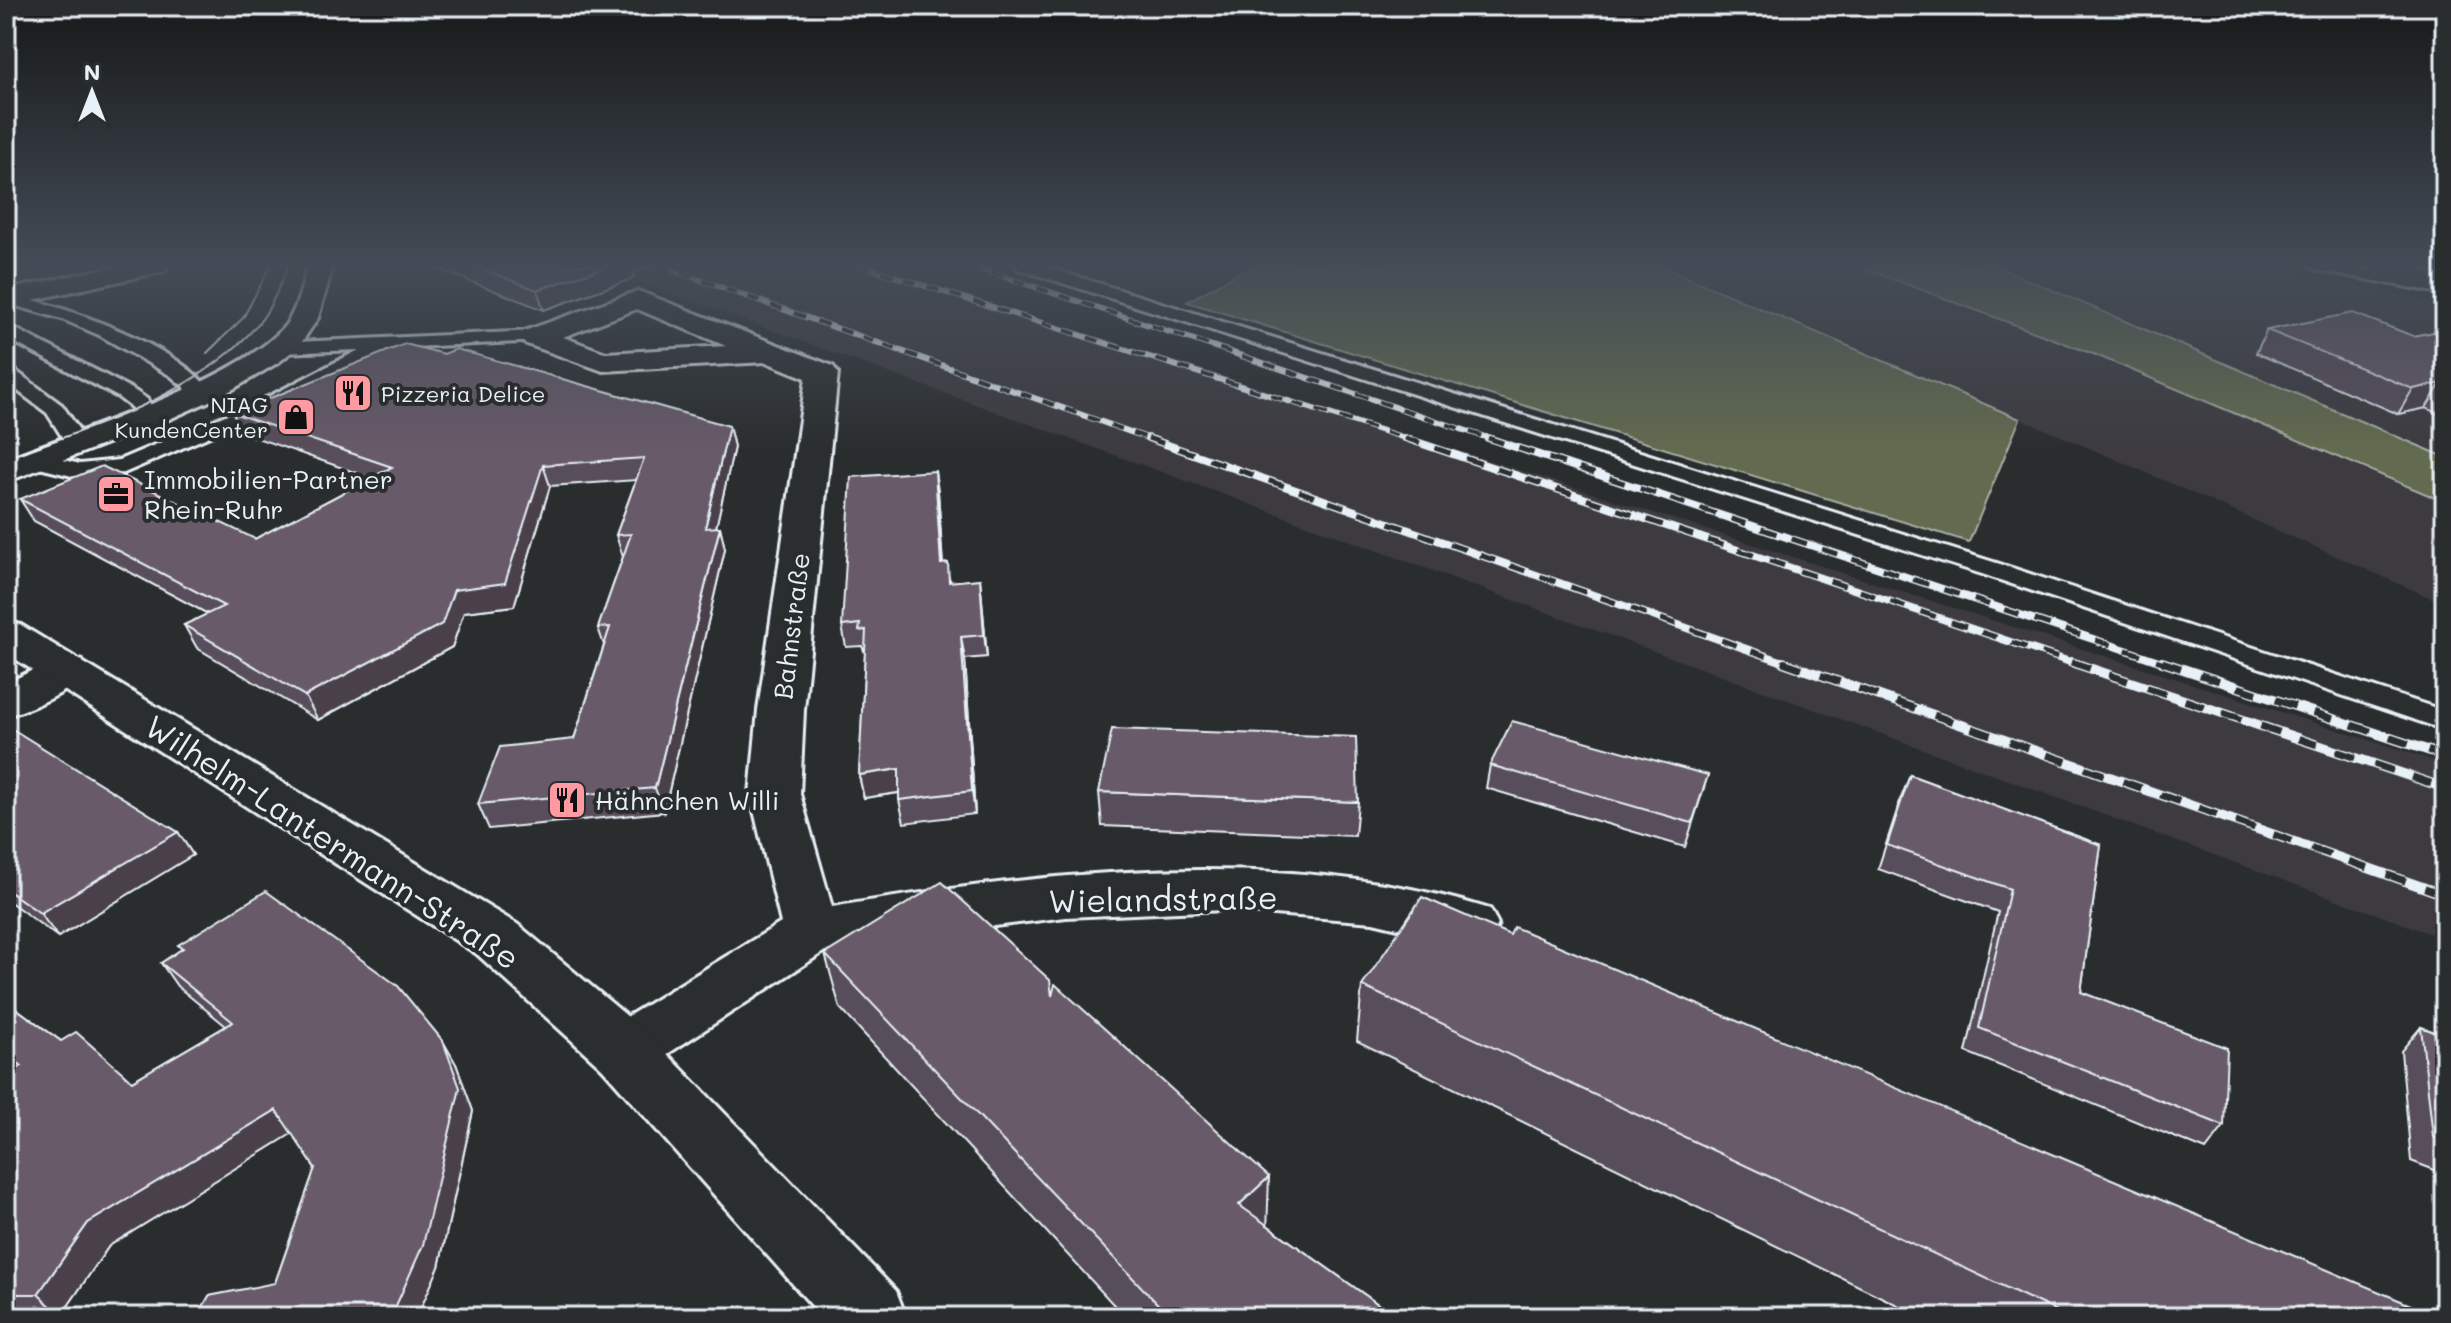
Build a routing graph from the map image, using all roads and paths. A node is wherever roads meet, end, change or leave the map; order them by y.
1 (100, 327) edge
2 (299, 327) edge
3 (563, 327) edge
4 (705, 327) edge
5 (1228, 327) edge
6 (6, 330) edge
7 (535, 337) junction
8 (389, 342) junction
9 (280, 347) junction
10 (769, 353) junction
11 (6, 373) edge
12 (201, 392) junction
13 (147, 417) junction
14 (77, 443) junction
15 (20, 465) edge
16 (6, 634) edge
17 (66, 671) junction
18 (6, 702) edge
19 (2445, 721) edge
20 (811, 932) junction
21 (1517, 938) edge
22 (624, 1050) junction
23 (870, 1317) edge

1 - 12 lane
2 - 9 street
3 - 7 street, Bahnstraße
4 - 10 street, Bahnstraße
5 - 19 lane
6 - 13 lane
7 - 8 lane, Bahnstraße
7 - 10 street, Bahnstraße
8 - 9 lane, Bahnstraße
8 - 15 lane
9 - 12 street
10 - 20 street, Bahnstraße
11 - 14 lane
12 - 13 street
13 - 14 street
14 - 15 street
16 - 17 street, Wilhelm-Lantermann-Straße
17 - 18 street
17 - 22 street, Wilhelm-Lantermann-Straße
20 - 21 street, Wielandstraße
20 - 22 street, Wielandstraße
22 - 23 street, Wilhelm-Lantermann-Straße

